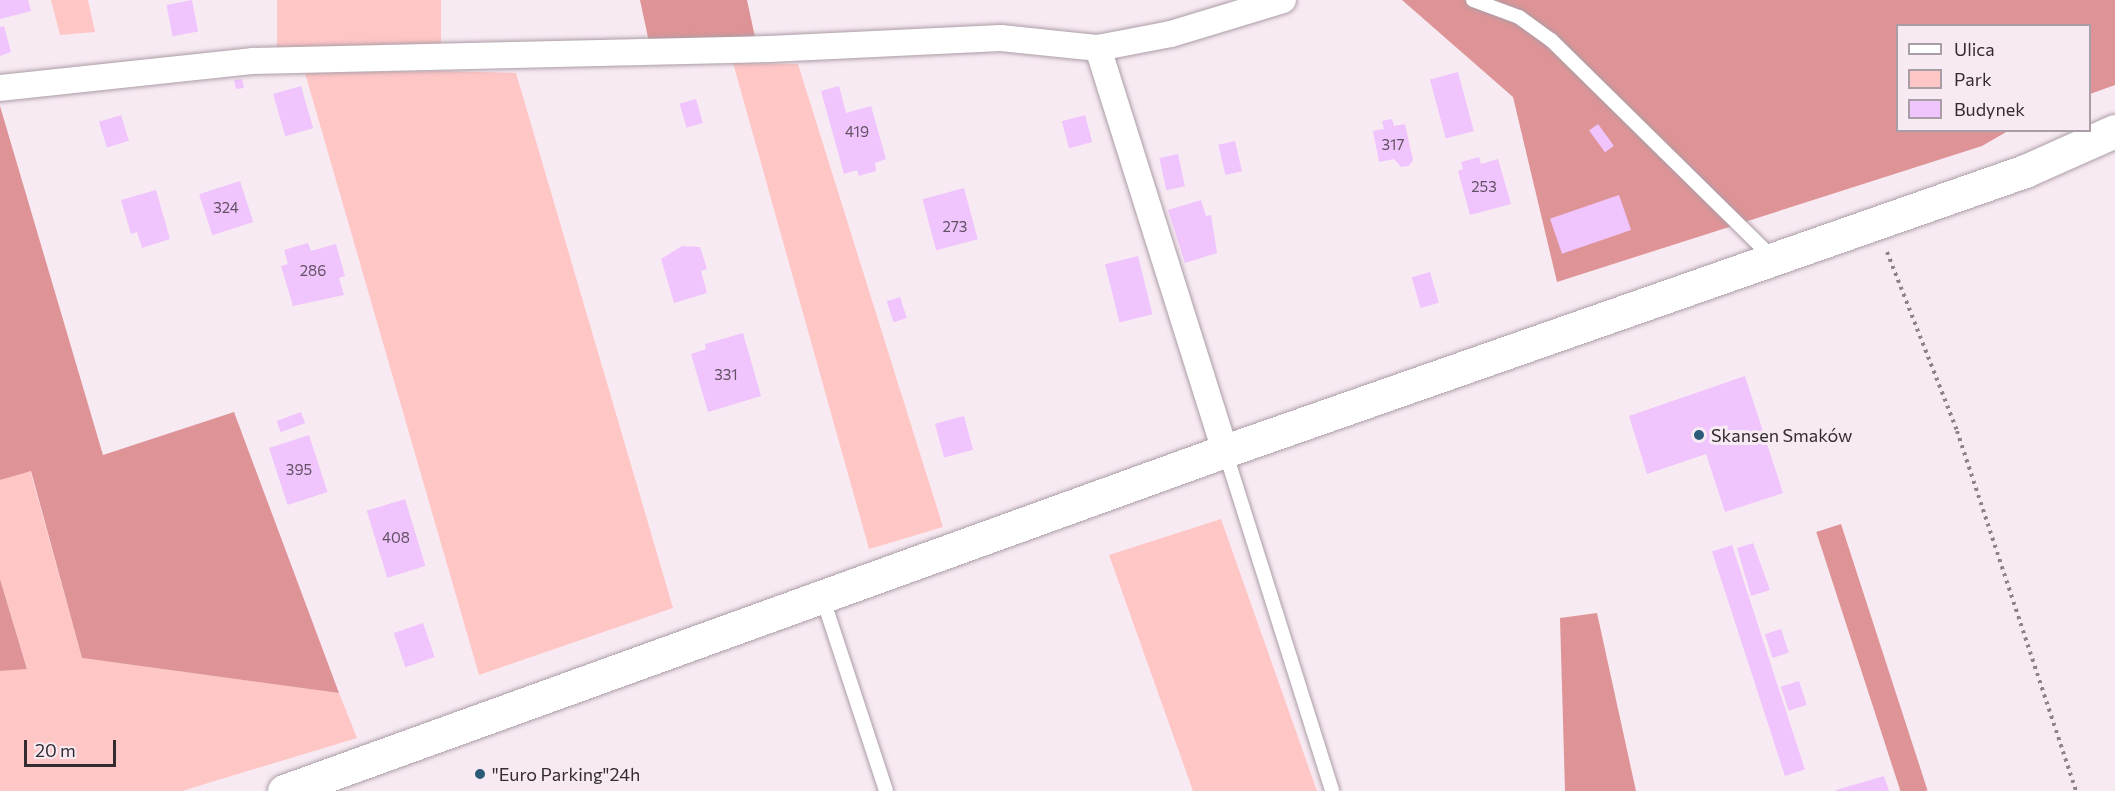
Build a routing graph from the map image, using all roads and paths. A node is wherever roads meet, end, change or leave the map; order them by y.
1 (1283, 0) edge
2 (1473, 0) edge
3 (1098, 48) junction
4 (0, 88) edge
5 (2115, 131) edge
6 (1876, 224) junction
7 (1774, 260) junction
8 (1225, 451) junction
9 (822, 596) junction
10 (284, 791) edge
11 (886, 791) edge
12 (1332, 791) edge
13 (2076, 791) edge

1 - 3 street
2 - 7 lane
3 - 4 street
3 - 8 street
5 - 6 main road
6 - 7 main road
6 - 13 path
7 - 8 main road
8 - 9 main road
8 - 12 lane
9 - 10 main road
9 - 11 lane

